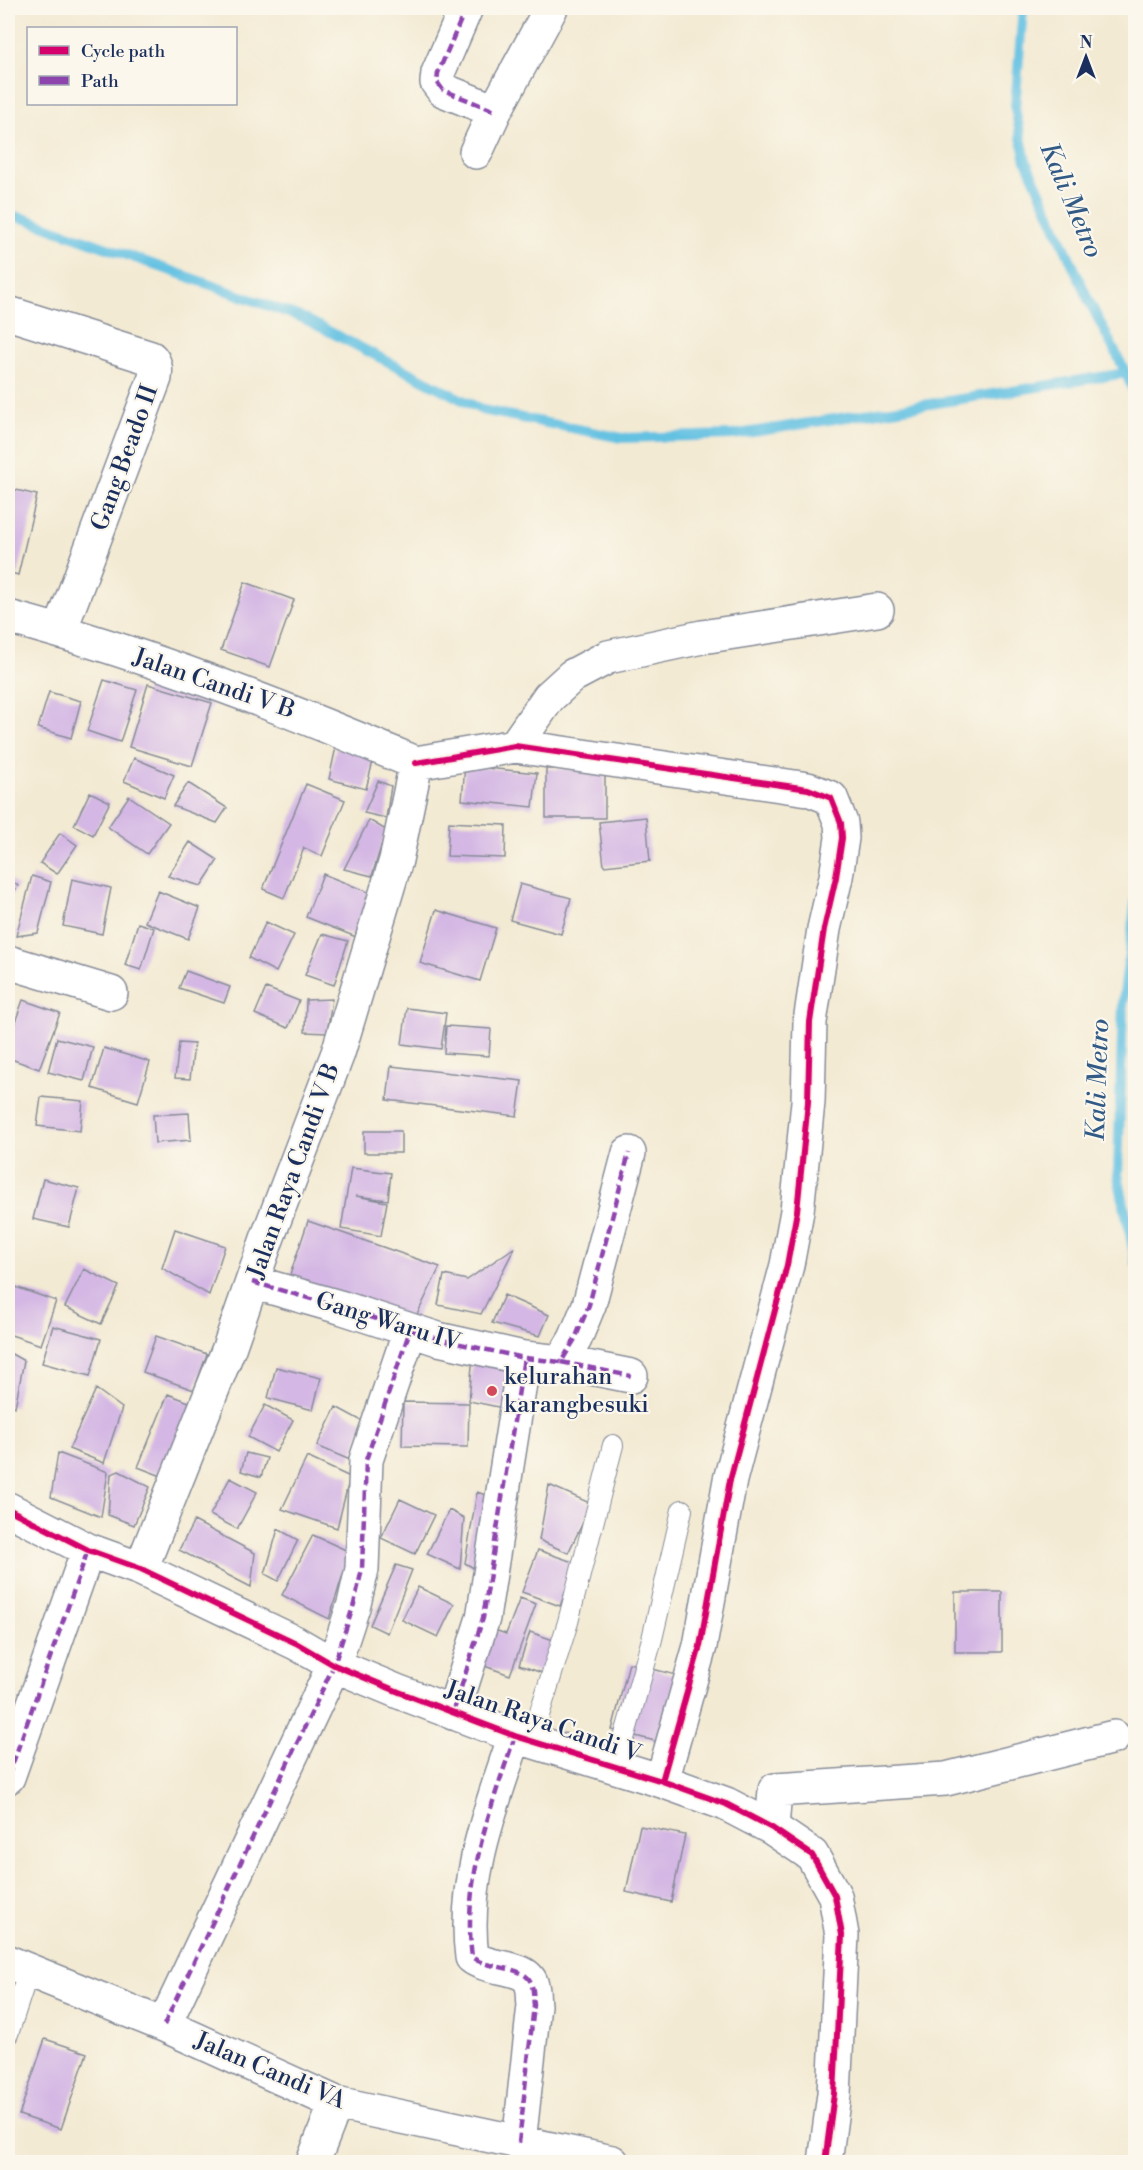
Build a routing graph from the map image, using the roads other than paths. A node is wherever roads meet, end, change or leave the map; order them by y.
1 (466, 8) edge
2 (552, 8) edge
3 (495, 111) junction
4 (476, 152) dead end
5 (8, 313) edge
6 (877, 610) dead end
7 (8, 617) edge
8 (60, 631) junction
9 (515, 746) junction
10 (416, 763) junction
11 (8, 962) edge
12 (111, 993) dead end
13 (629, 1153) dead end
14 (252, 1282) junction
15 (410, 1330) junction
16 (524, 1358) junction
17 (561, 1362) junction
18 (631, 1376) dead end
19 (613, 1445) dead end
20 (8, 1509) edge
21 (682, 1510) dead end
22 (88, 1550) junction
23 (141, 1569) junction
24 (334, 1665) junction
25 (453, 1713) junction
26 (1114, 1737) dead end
27 (523, 1738) junction
28 (616, 1767) junction
29 (8, 1777) edge
30 (662, 1781) junction
31 (772, 1828) junction
32 (18, 1966) edge
33 (164, 2025) junction
34 (8, 2034) edge
35 (336, 2103) junction
36 (519, 2142) junction
37 (313, 2163) edge
38 (612, 2163) edge
39 (825, 2163) edge

1 - 3 street
2 - 3 street
3 - 4 street
5 - 8 street, Gang Beado II
6 - 9 street
7 - 8 street, Jalan Candi V B
8 - 10 street, Jalan Candi V B
9 - 10 street
9 - 30 street
10 - 14 street, Jalan Raya Candi V B
11 - 12 street
13 - 17 street
14 - 15 street, Gang Waru IV
14 - 23 street, Jalan Raya Candi V B
15 - 16 street, Gang Waru IV
15 - 24 street
16 - 17 street, Gang Waru IV
16 - 25 street
17 - 18 street, Gang Waru IV
19 - 27 lane
20 - 22 street, Jalan Raya Candi V
21 - 28 lane
22 - 23 street, Jalan Raya Candi V
22 - 29 street
23 - 24 street, Jalan Raya Candi V
24 - 25 street, Jalan Raya Candi V
24 - 33 street
25 - 27 street, Jalan Raya Candi V
26 - 31 street
27 - 28 street, Jalan Raya Candi V
27 - 36 street
28 - 30 street, Jalan Raya Candi V
30 - 31 street, Jalan Raya Candi V
31 - 39 street, Jalan Raya Candi V
32 - 33 street, Jalan Candi VA
32 - 34 lane
33 - 35 street, Jalan Candi VA
35 - 36 street, Jalan Candi VA
35 - 37 street
36 - 38 street, Jalan Candi VA

